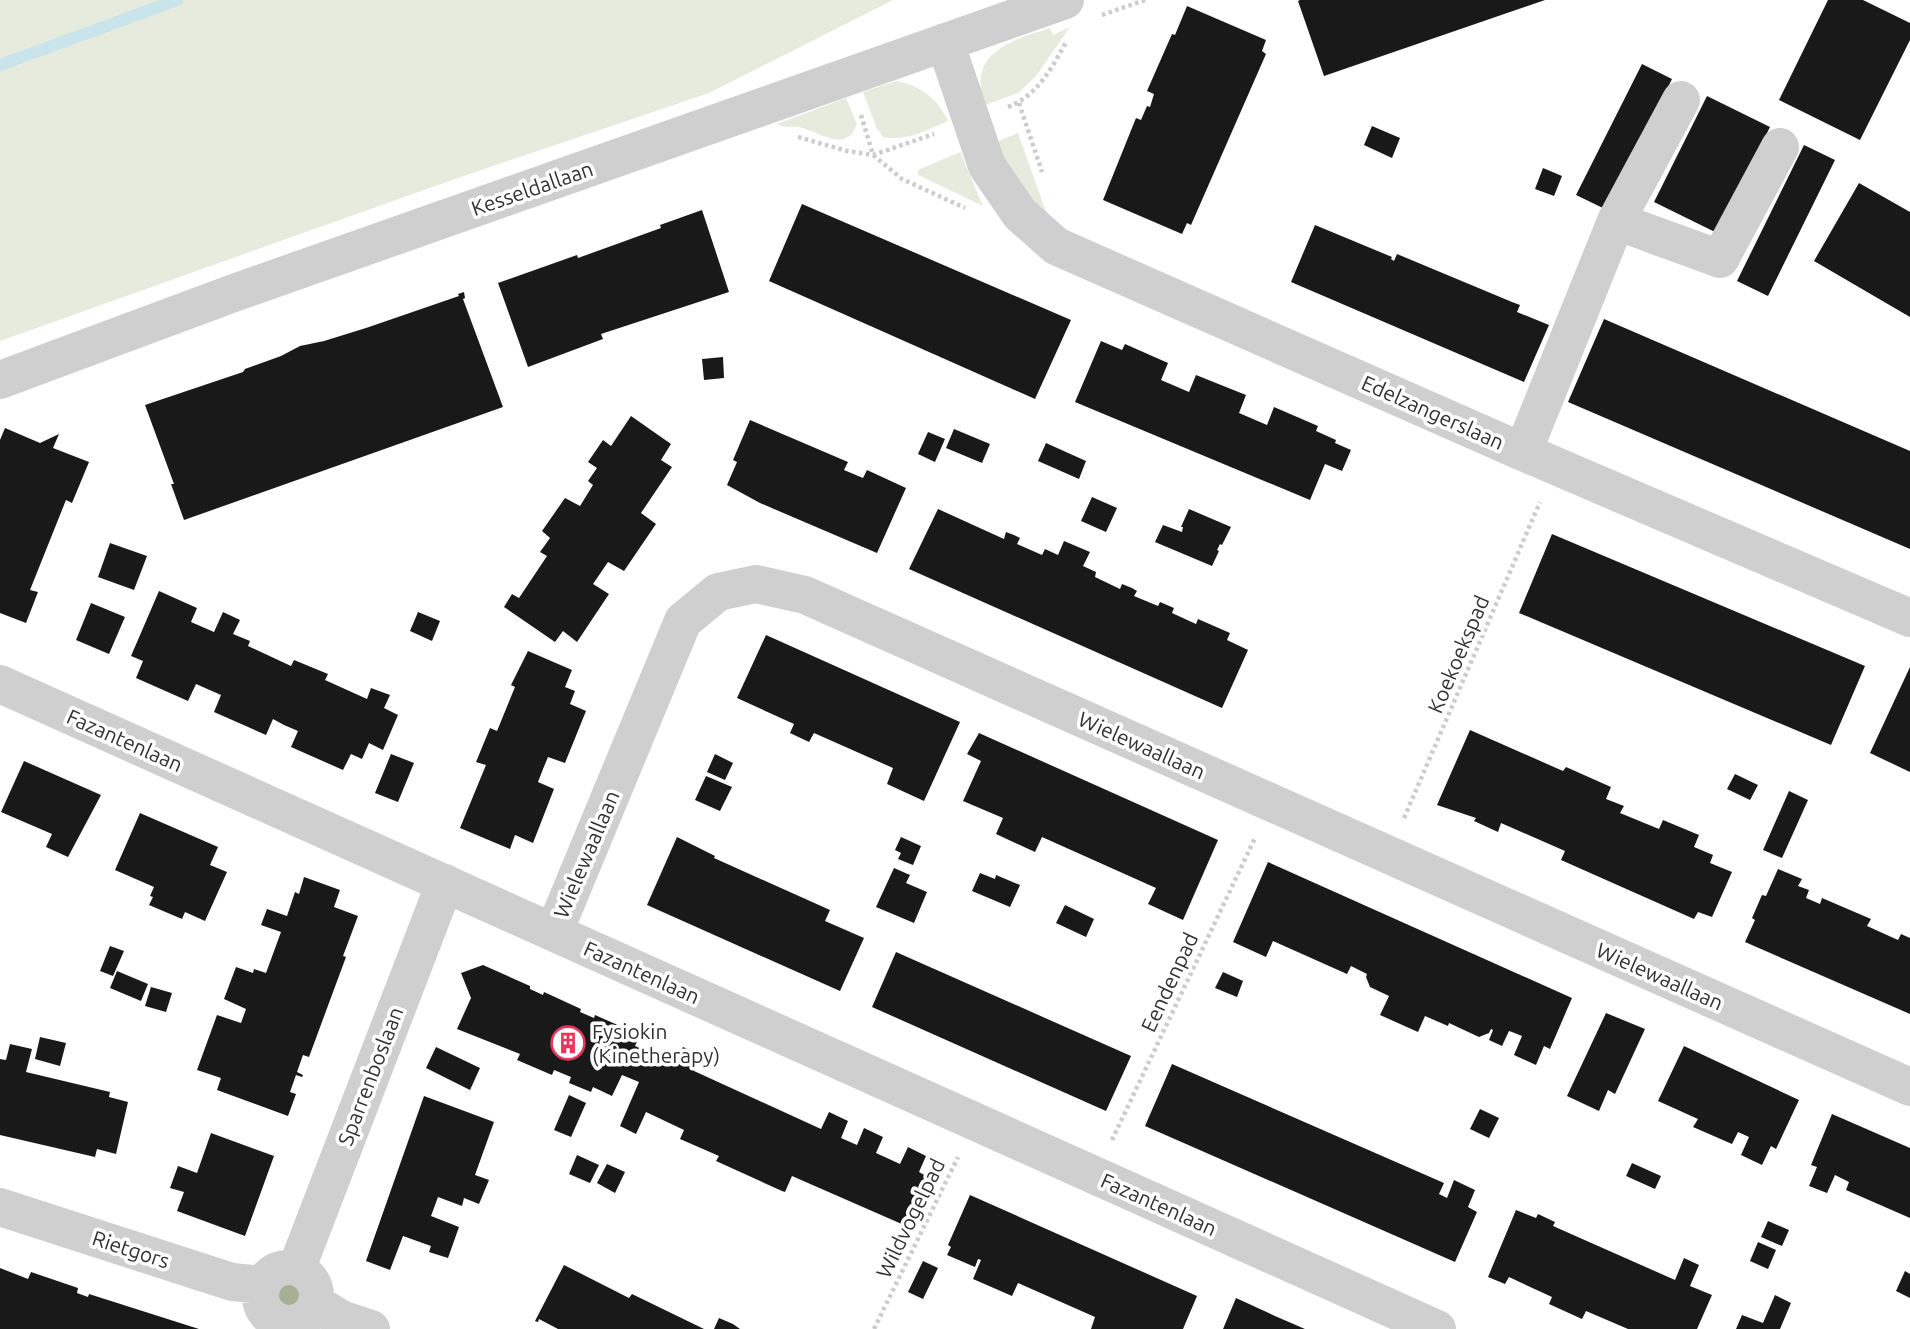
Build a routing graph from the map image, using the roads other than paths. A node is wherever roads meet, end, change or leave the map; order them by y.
1 (1081, 8) edge
2 (945, 42) junction
3 (1681, 100) dead end
4 (1780, 147) dead end
5 (1616, 221) junction
6 (0, 380) edge
7 (1539, 459) junction
8 (1910, 618) edge
9 (0, 684) edge
10 (445, 883) junction
11 (554, 932) junction
12 (1910, 1087) edge
13 (0, 1207) edge
14 (291, 1286) junction
15 (277, 1325) edge
16 (371, 1329) edge
17 (1437, 1329) edge

1 - 2 street, Kesseldallaan
2 - 6 street, Kesseldallaan
2 - 7 street, Edelzangerslaan
3 - 5 street
4 - 5 street
5 - 7 street
7 - 8 street, Edelzangerslaan
9 - 10 street, Fazantenlaan
10 - 11 street, Fazantenlaan
10 - 14 street, Sparrenboslaan
11 - 12 street, Wielewaallaan
11 - 17 street, Fazantenlaan
13 - 14 street, Rietgors
14 - 15 street
14 - 16 street

